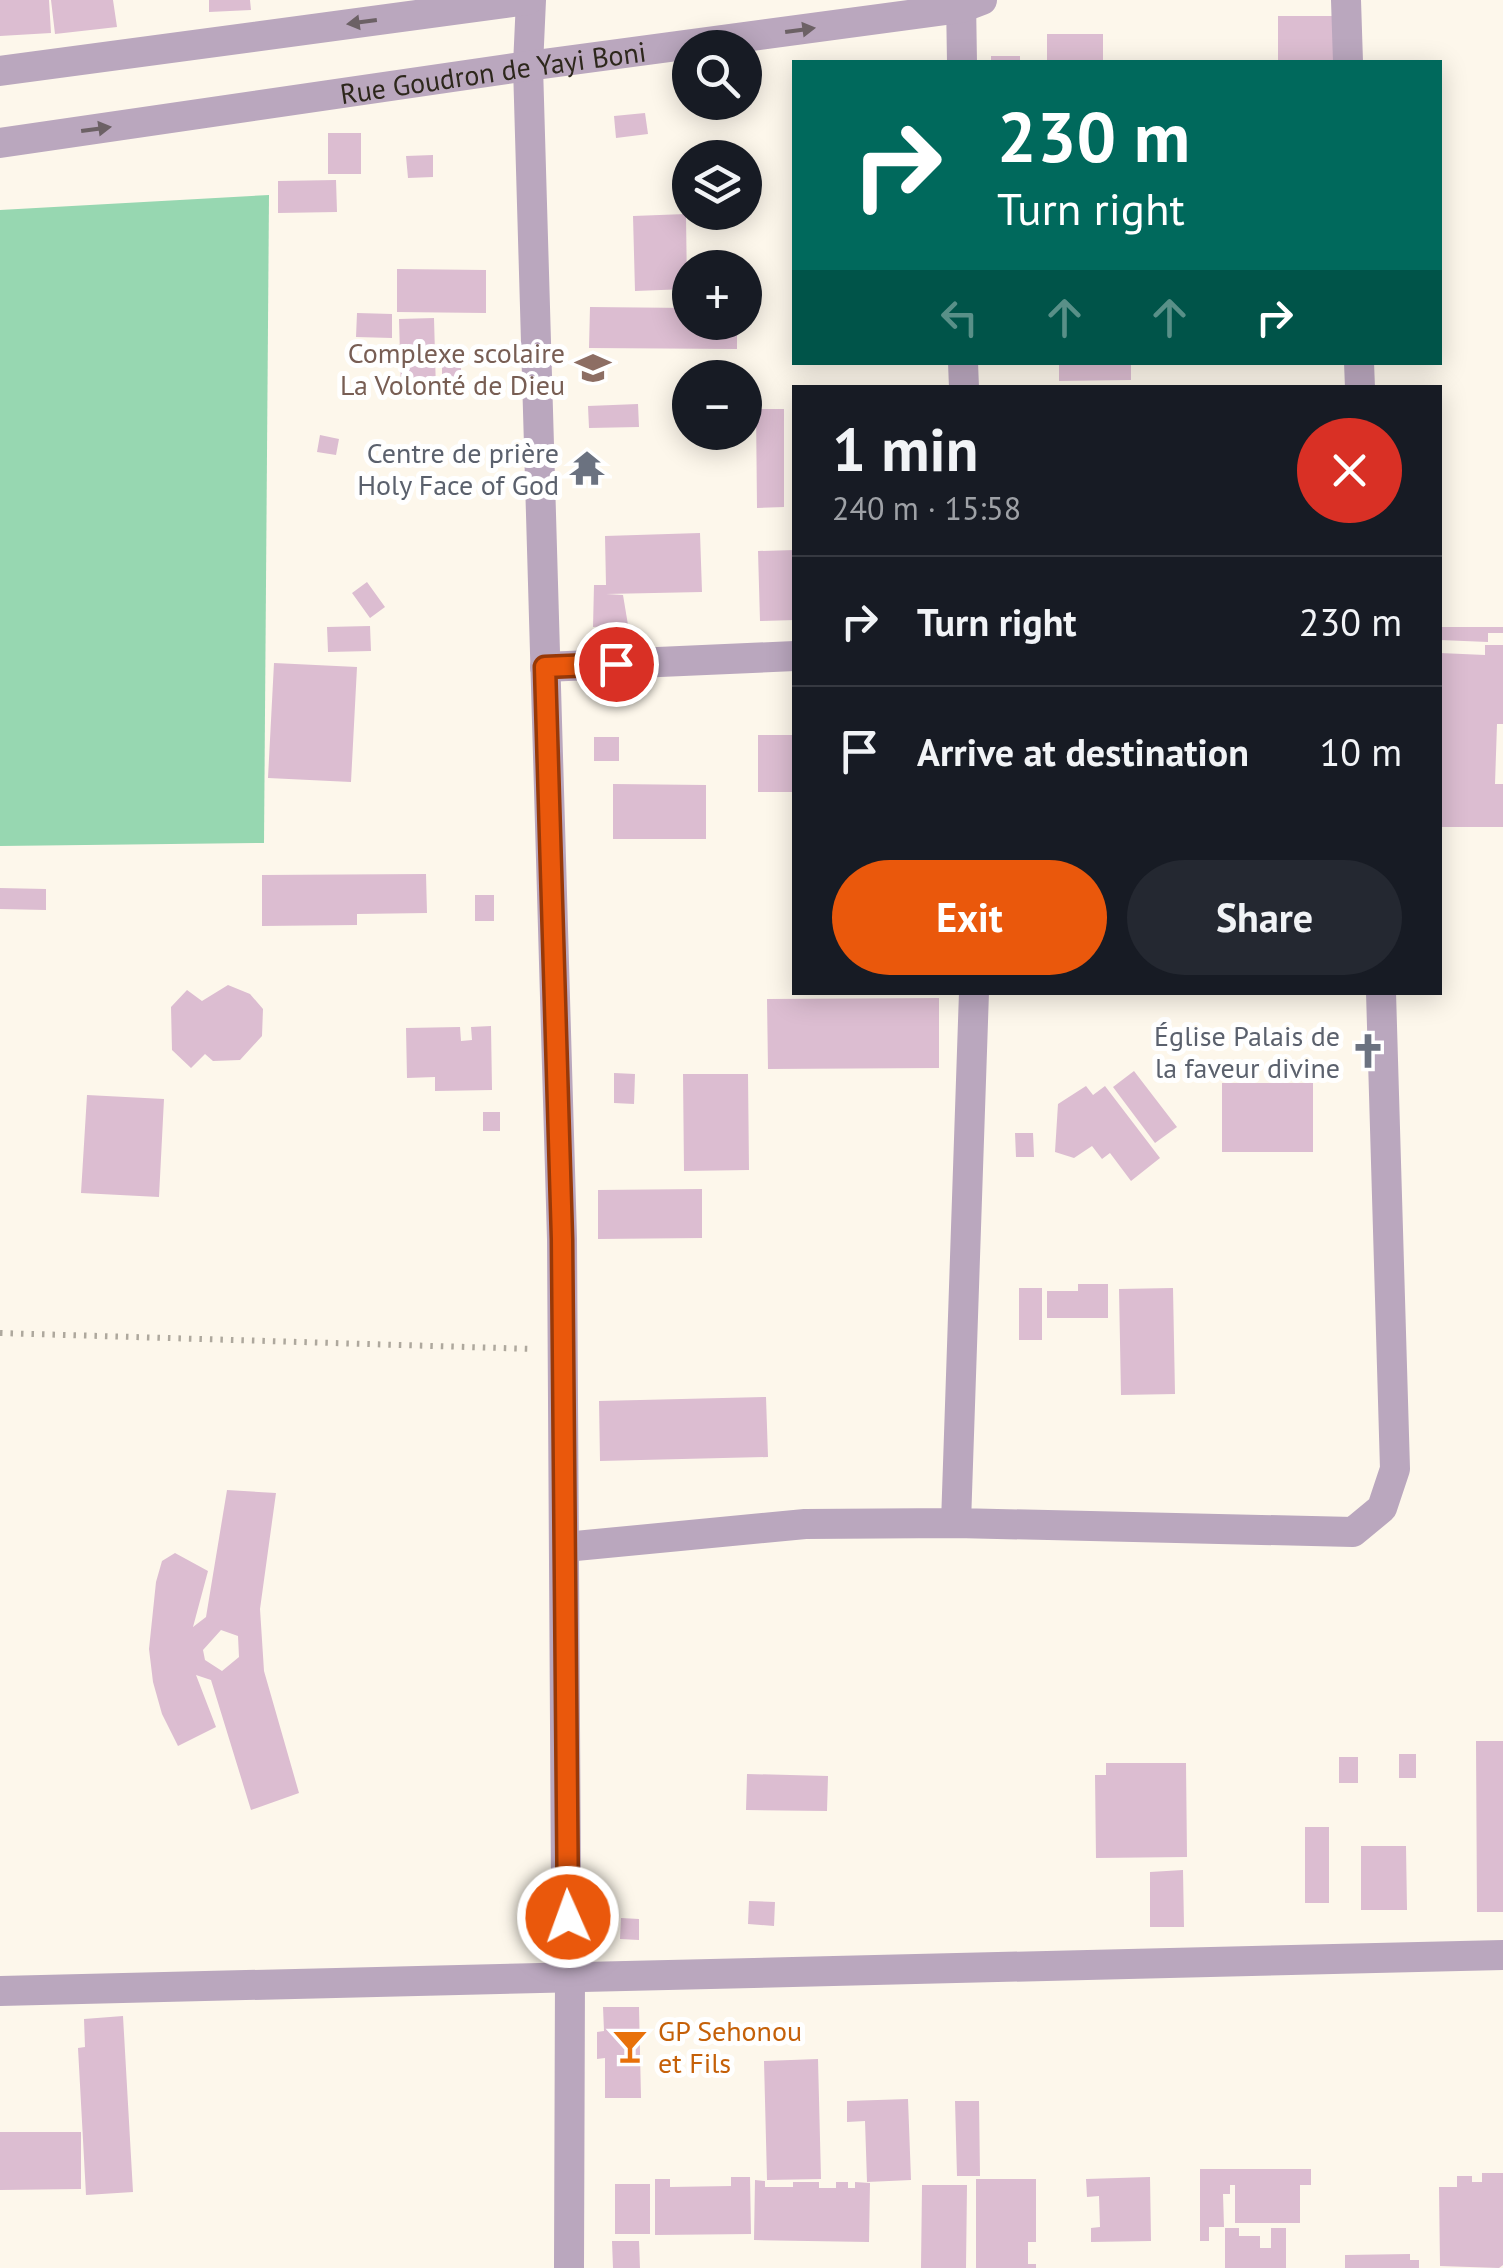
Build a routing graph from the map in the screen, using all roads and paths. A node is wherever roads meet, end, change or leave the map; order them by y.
1 (529, 0) edge
2 (1346, 0) edge
3 (968, 3) edge
4 (962, 60) edge
5 (1348, 60) edge
6 (528, 66) junction
7 (0, 71) edge
8 (0, 142) edge
9 (792, 656) edge
10 (545, 667) junction
11 (974, 995) edge
12 (1381, 995) edge
13 (0, 1333) edge
14 (562, 1350) junction
15 (956, 1523) junction
16 (565, 1547) junction
17 (1503, 1955) edge
18 (570, 1976) junction
19 (0, 1991) edge
20 (569, 2268) edge

1 - 6 street
1 -> 7 street
2 - 5 street
3 - 4 street
6 -> 3 street, Rue Goudron de Yayi Boni
8 -> 6 street, Rue Goudron de Yayi Boni
6 - 10 street
9 - 10 street
10 - 14 street
11 - 15 street
12 - 15 street
13 - 14 path
14 - 16 street
15 - 16 street
16 - 18 street
17 - 18 street
18 - 19 street
18 - 20 street

